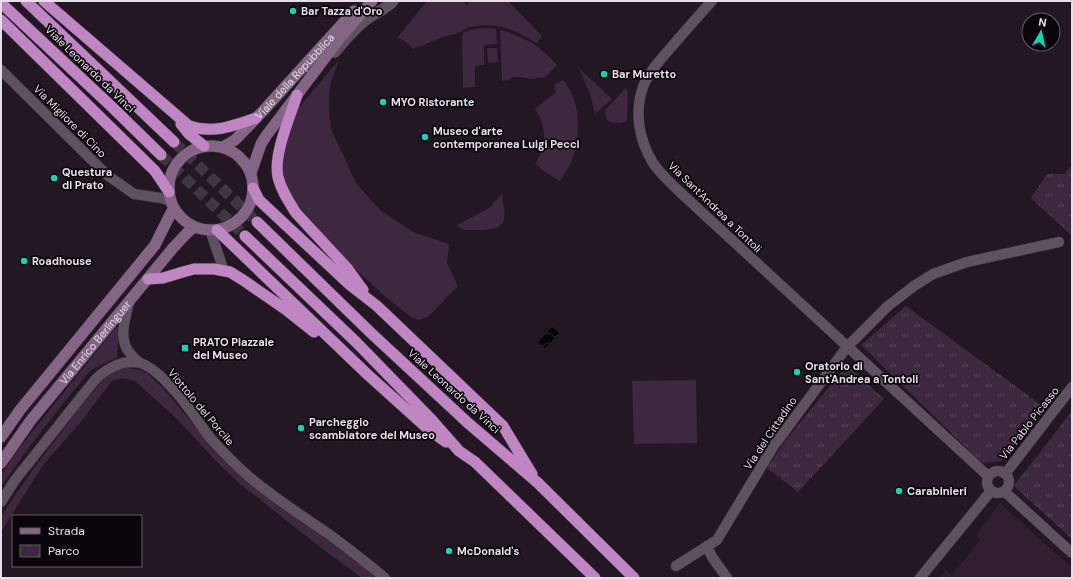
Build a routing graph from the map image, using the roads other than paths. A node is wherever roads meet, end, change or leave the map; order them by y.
1 (26, 1) edge
2 (45, 1) edge
3 (363, 1) edge
4 (372, 1) edge
5 (393, 1) edge
6 (712, 1) edge
7 (1, 3) edge
8 (1, 20) edge
9 (1, 70) edge
10 (308, 82) junction
11 (297, 95) junction
12 (174, 114) junction
13 (256, 118) junction
14 (174, 142) tunnel mouth
15 (204, 146) junction
16 (223, 147) junction
17 (161, 155) tunnel mouth
18 (251, 173) junction
19 (253, 188) junction
20 (171, 201) junction
21 (258, 222) tunnel mouth
22 (194, 227) junction
23 (213, 230) junction
24 (245, 236) tunnel mouth
25 (1059, 242) dead end
26 (224, 271) junction
27 (148, 279) junction
28 (129, 302) junction
29 (375, 304) junction
30 (847, 347) junction
31 (140, 363) junction
32 (367, 374) junction
33 (1072, 387) edge
34 (1, 437) edge
35 (459, 451) junction
36 (1, 463) edge
37 (1005, 474) junction
38 (988, 476) junction
39 (538, 483) junction
40 (991, 491) junction
41 (1005, 492) junction
42 (1, 502) edge
43 (707, 546) junction
44 (1072, 553) edge
45 (676, 566) dead end
46 (385, 578) edge
47 (595, 578) edge
48 (634, 578) edge
49 (727, 578) edge
50 (920, 578) edge

1 - 14 highway, Viale Leonardo da Vinci
2 - 12 highway
3 - 13 main road, Viale della Repubblica
4 - 10 main road, Viale della Repubblica
5 - 10 street, Viale della Repubblica
6 - 30 street, Via Sant'Andrea a Tontoli
7 - 17 highway, Viale Leonardo da Vinci
8 - 20 highway
9 - 20 street, Via Migliore di Cino
10 - 11 main road, Viale della Repubblica
11 - 18 main road, Viale della Repubblica
11 - 29 highway
12 - 13 highway
12 - 15 highway
13 - 16 main road, Viale della Repubblica
15 - 16 main road
15 - 20 main road
16 - 18 main road
18 - 19 main road
19 - 23 main road
19 - 29 highway
20 - 22 main road
20 - 34 main road, Via Enrico Berlinguer
21 - 39 highway, Viale Leonardo da Vinci
22 - 23 main road
22 - 27 main road, Via Enrico Berlinguer
23 - 26 street
23 - 32 highway
24 - 35 highway
25 - 30 street, Via del Cittadino
26 - 27 highway
26 - 32 highway
27 - 28 main road, Via Enrico Berlinguer
28 - 31 street
28 - 36 main road, Via Enrico Berlinguer
29 - 39 highway
30 - 38 street, Via Sant'Andrea a Tontoli
30 - 43 street, Via del Cittadino
31 - 42 street
31 - 46 street, Viottolo del Porcile
32 - 35 highway
33 - 37 street, Via Pablo Picasso
35 - 47 highway
37 - 38 street
37 - 41 street
38 - 40 street
39 - 48 highway, Viale Leonardo da Vinci
40 - 41 street
40 - 50 street
41 - 44 street
43 - 45 street, Via del Cittadino
43 - 49 street

